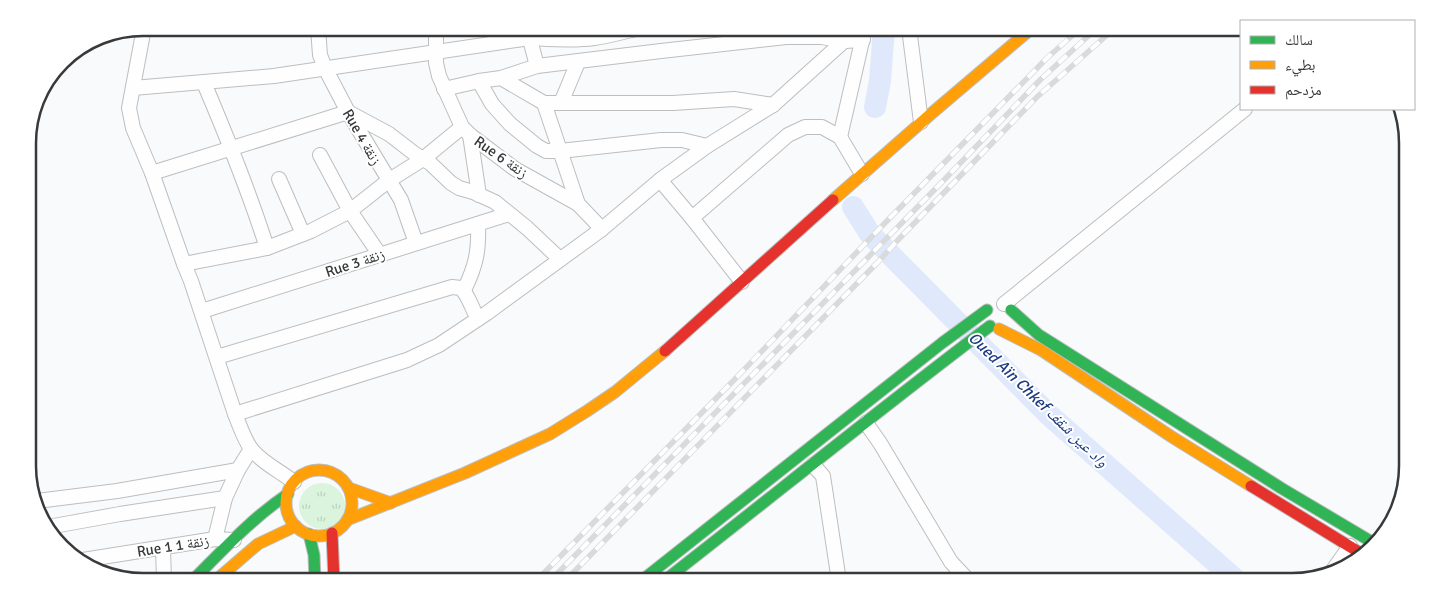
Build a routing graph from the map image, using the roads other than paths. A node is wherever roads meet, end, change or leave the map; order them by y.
1 (143, 36) edge
2 (319, 36) edge
3 (436, 36) edge
4 (513, 36) edge
5 (529, 36) edge
6 (546, 36) edge
7 (607, 36) edge
8 (858, 36) edge
9 (864, 36) edge
10 (910, 36) edge
11 (1023, 36) edge
12 (844, 41) junction
13 (436, 52) junction
14 (578, 62) junction
15 (537, 66) junction
16 (325, 68) junction
17 (500, 78) junction
18 (479, 81) junction
19 (204, 83) junction
20 (133, 88) junction
21 (444, 89) junction
22 (544, 103) junction
23 (561, 104) junction
24 (773, 105) junction
25 (1244, 110) edge
26 (348, 112) junction
27 (921, 122) junction
28 (466, 131) junction
29 (840, 137) junction
30 (708, 146) junction
31 (232, 148) junction
32 (560, 151) junction
33 (320, 155) dead end
34 (423, 159) junction
35 (152, 174) junction
36 (862, 174) junction
37 (279, 178) dead end
38 (388, 180) junction
39 (660, 180) junction
40 (479, 195) junction
41 (578, 204) junction
42 (350, 211) junction
43 (509, 214) junction
44 (692, 218) junction
45 (478, 224) junction
46 (602, 229) junction
47 (303, 234) junction
48 (416, 243) junction
49 (267, 248) junction
50 (380, 255) junction
51 (560, 259) junction
52 (184, 264) junction
53 (742, 282) junction
54 (464, 290) junction
55 (1007, 307) junction
56 (988, 310) junction
57 (202, 311) junction
58 (478, 319) junction
59 (995, 328) junction
60 (217, 357) junction
61 (235, 414) junction
62 (866, 423) junction
63 (251, 449) junction
64 (813, 465) junction
65 (238, 470) junction
66 (291, 488) junction
67 (349, 488) junction
68 (117, 491) junction
69 (225, 498) junction
70 (42, 500) edge
71 (391, 504) junction
72 (120, 514) junction
73 (347, 520) junction
74 (296, 526) junction
75 (55, 527) edge
76 (332, 533) junction
77 (309, 534) junction
78 (215, 538) junction
79 (234, 540) junction
80 (1368, 540) edge
81 (1350, 546) junction
82 (163, 548) junction
83 (1357, 551) edge
84 (91, 559) edge
85 (1339, 561) edge
86 (164, 573) edge
87 (201, 573) edge
88 (226, 573) edge
89 (315, 573) edge
90 (334, 573) edge
91 (651, 573) edge
92 (674, 573) edge
93 (837, 573) edge
94 (961, 573) edge

1 - 20 street
2 - 16 street, Rue 4 زنقة
3 - 13 street, Rue 6 زنقة
4 - 13 street
5 - 15 street
6 - 7 street
8 - 12 street
9 - 29 street
10 - 27 street
11 - 27 main road
12 - 14 street
12 - 24 street
13 - 16 street
13 - 21 street, Rue 6 زنقة
14 - 15 street
14 - 23 street
15 - 17 street
16 - 19 street
16 - 26 street, Rue 4 زنقة
17 - 18 street
17 - 22 street
18 - 21 street
18 - 32 street
19 - 20 street
19 - 31 street
20 - 35 street
21 - 28 street, Rue 6 زنقة
22 - 23 street
22 - 32 street
23 - 24 street
24 - 30 street
25 - 55 street
26 - 31 street
26 - 34 street
26 - 38 street, Rue 4 زنقة
27 - 36 main road
28 - 34 street
28 - 40 street
28 - 41 street, Rue 6 زنقة
29 - 36 street
29 - 44 street
30 - 32 street
30 - 39 street
31 - 35 street
31 - 49 street
32 - 41 street
33 - 42 street
34 - 38 street
34 - 40 street
35 - 52 street
36 - 53 main road
37 - 47 street
38 - 42 street
38 - 48 street, Rue 4 زنقة
39 - 44 street
39 - 46 street
40 - 43 street
41 - 46 street, Rue 6 زنقة
42 - 47 street
42 - 50 street
43 - 45 street, Rue 3 زنقة
43 - 51 street
44 - 53 street
45 - 48 street, Rue 3 زنقة
45 - 54 street
46 - 51 street
47 - 49 street
48 - 50 street, Rue 3 زنقة
49 - 52 street
50 - 57 street, Rue 3 زنقة
51 - 58 street
52 - 57 street
53 - 71 main road
54 - 58 street
54 - 60 street
55 - 56 main road
55 - 59 main road
55 - 80 main road
56 - 59 main road
56 - 91 main road
57 - 60 street
58 - 61 street
59 - 62 main road
59 - 81 main road
60 - 61 street
61 - 63 street
62 - 64 main road
62 - 94 street
63 - 65 street
63 - 66 street
64 - 92 main road
64 - 93 street
65 - 68 street
65 - 69 street
66 - 67 main road
66 - 74 main road
66 - 79 main road
67 - 71 main road
67 - 73 main road
68 - 70 street
68 - 72 street
69 - 72 street
69 - 78 street
71 - 73 main road
72 - 75 street
73 - 76 main road
74 - 77 main road
74 - 88 main road
76 - 77 main road
76 - 90 main road
77 - 89 main road
78 - 79 street, Rue 1 زنقة 1
78 - 82 street, Rue 1 زنقة 1
79 - 87 main road
81 - 83 main road
81 - 85 street
82 - 84 street, Rue 1 زنقة 1
82 - 86 street

